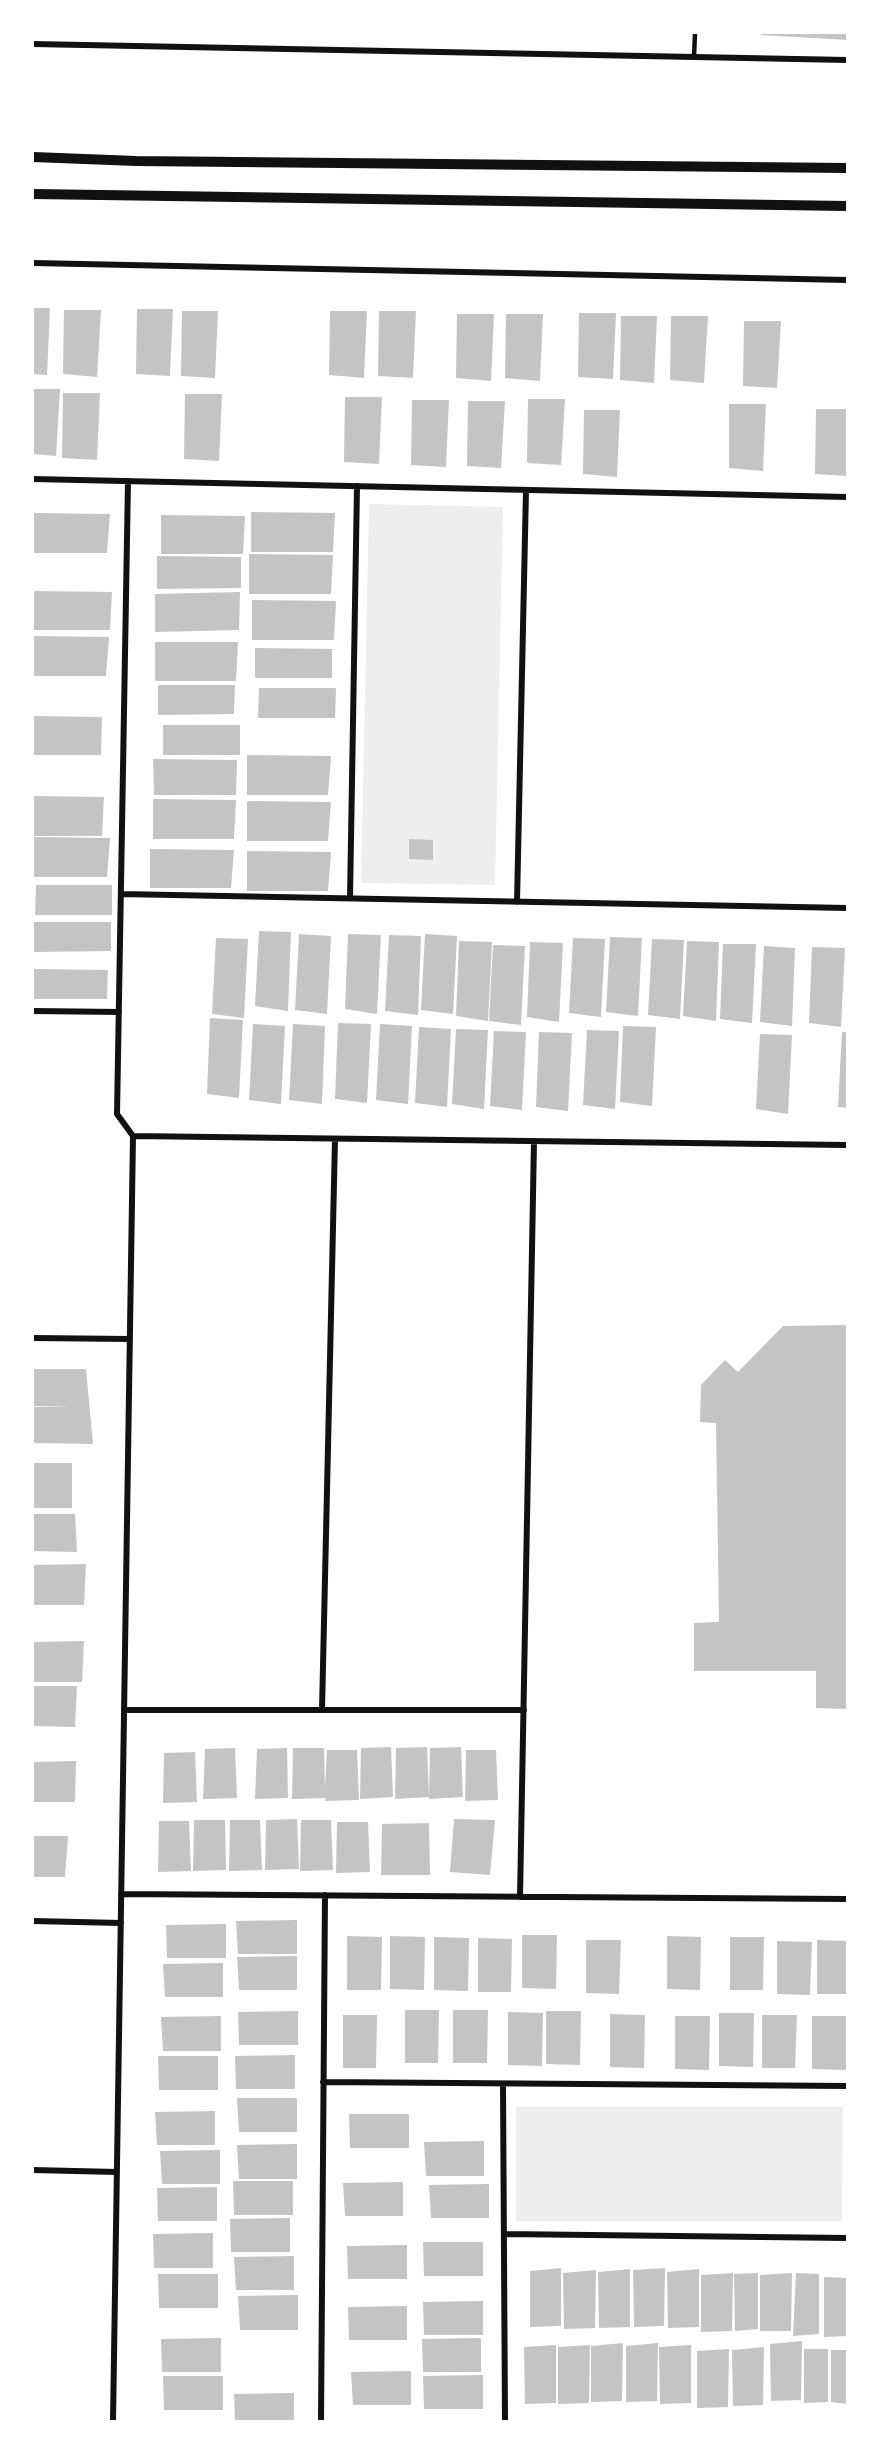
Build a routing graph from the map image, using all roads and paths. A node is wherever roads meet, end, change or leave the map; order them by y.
1 (695, 33) edge
2 (33, 44) edge
3 (694, 57) junction
4 (847, 60) edge
5 (33, 157) edge
6 (847, 168) edge
7 (33, 194) edge
8 (847, 206) edge
9 (33, 263) edge
10 (847, 280) edge
11 (33, 479) edge
12 (129, 482) junction
13 (357, 486) junction
14 (526, 490) junction
15 (847, 497) edge
16 (121, 894) junction
17 (350, 898) junction
18 (517, 902) junction
19 (847, 908) edge
20 (33, 1011) edge
21 (119, 1012) junction
22 (133, 1136) junction
23 (335, 1139) junction
24 (534, 1141) junction
25 (847, 1145) edge
26 (33, 1338) edge
27 (130, 1339) junction
28 (124, 1710) junction
29 (322, 1710) junction
30 (524, 1710) junction
31 (121, 1894) junction
32 (325, 1895) junction
33 (520, 1897) junction
34 (847, 1899) edge
35 (33, 1922) edge
36 (121, 1923) junction
37 (323, 2082) junction
38 (503, 2085) junction
39 (847, 2086) edge
40 (33, 2170) edge
41 (117, 2172) junction
42 (505, 2234) junction
43 (847, 2238) edge
44 (113, 2421) edge
45 (321, 2421) edge
46 (505, 2421) edge

1 - 3 lane
2 - 3 street
3 - 4 street
5 - 6 street
7 - 8 street
9 - 10 street
11 - 12 street
12 - 13 street
12 - 16 street
13 - 14 street
13 - 17 street
14 - 15 street
14 - 18 street
16 - 17 street
16 - 21 street
17 - 18 street
18 - 19 street
20 - 21 street
21 - 22 street
22 - 23 street
22 - 27 street
23 - 24 street
23 - 29 street
24 - 25 street
24 - 30 street
26 - 27 street
27 - 28 street
28 - 29 street
28 - 31 street
29 - 30 street
30 - 33 street
31 - 32 street
31 - 36 street
32 - 33 street
32 - 37 street
33 - 34 street
35 - 36 street
36 - 41 street
37 - 38 street
37 - 45 street
38 - 39 street
38 - 42 street
40 - 41 street
41 - 44 street
42 - 43 street
42 - 46 street

